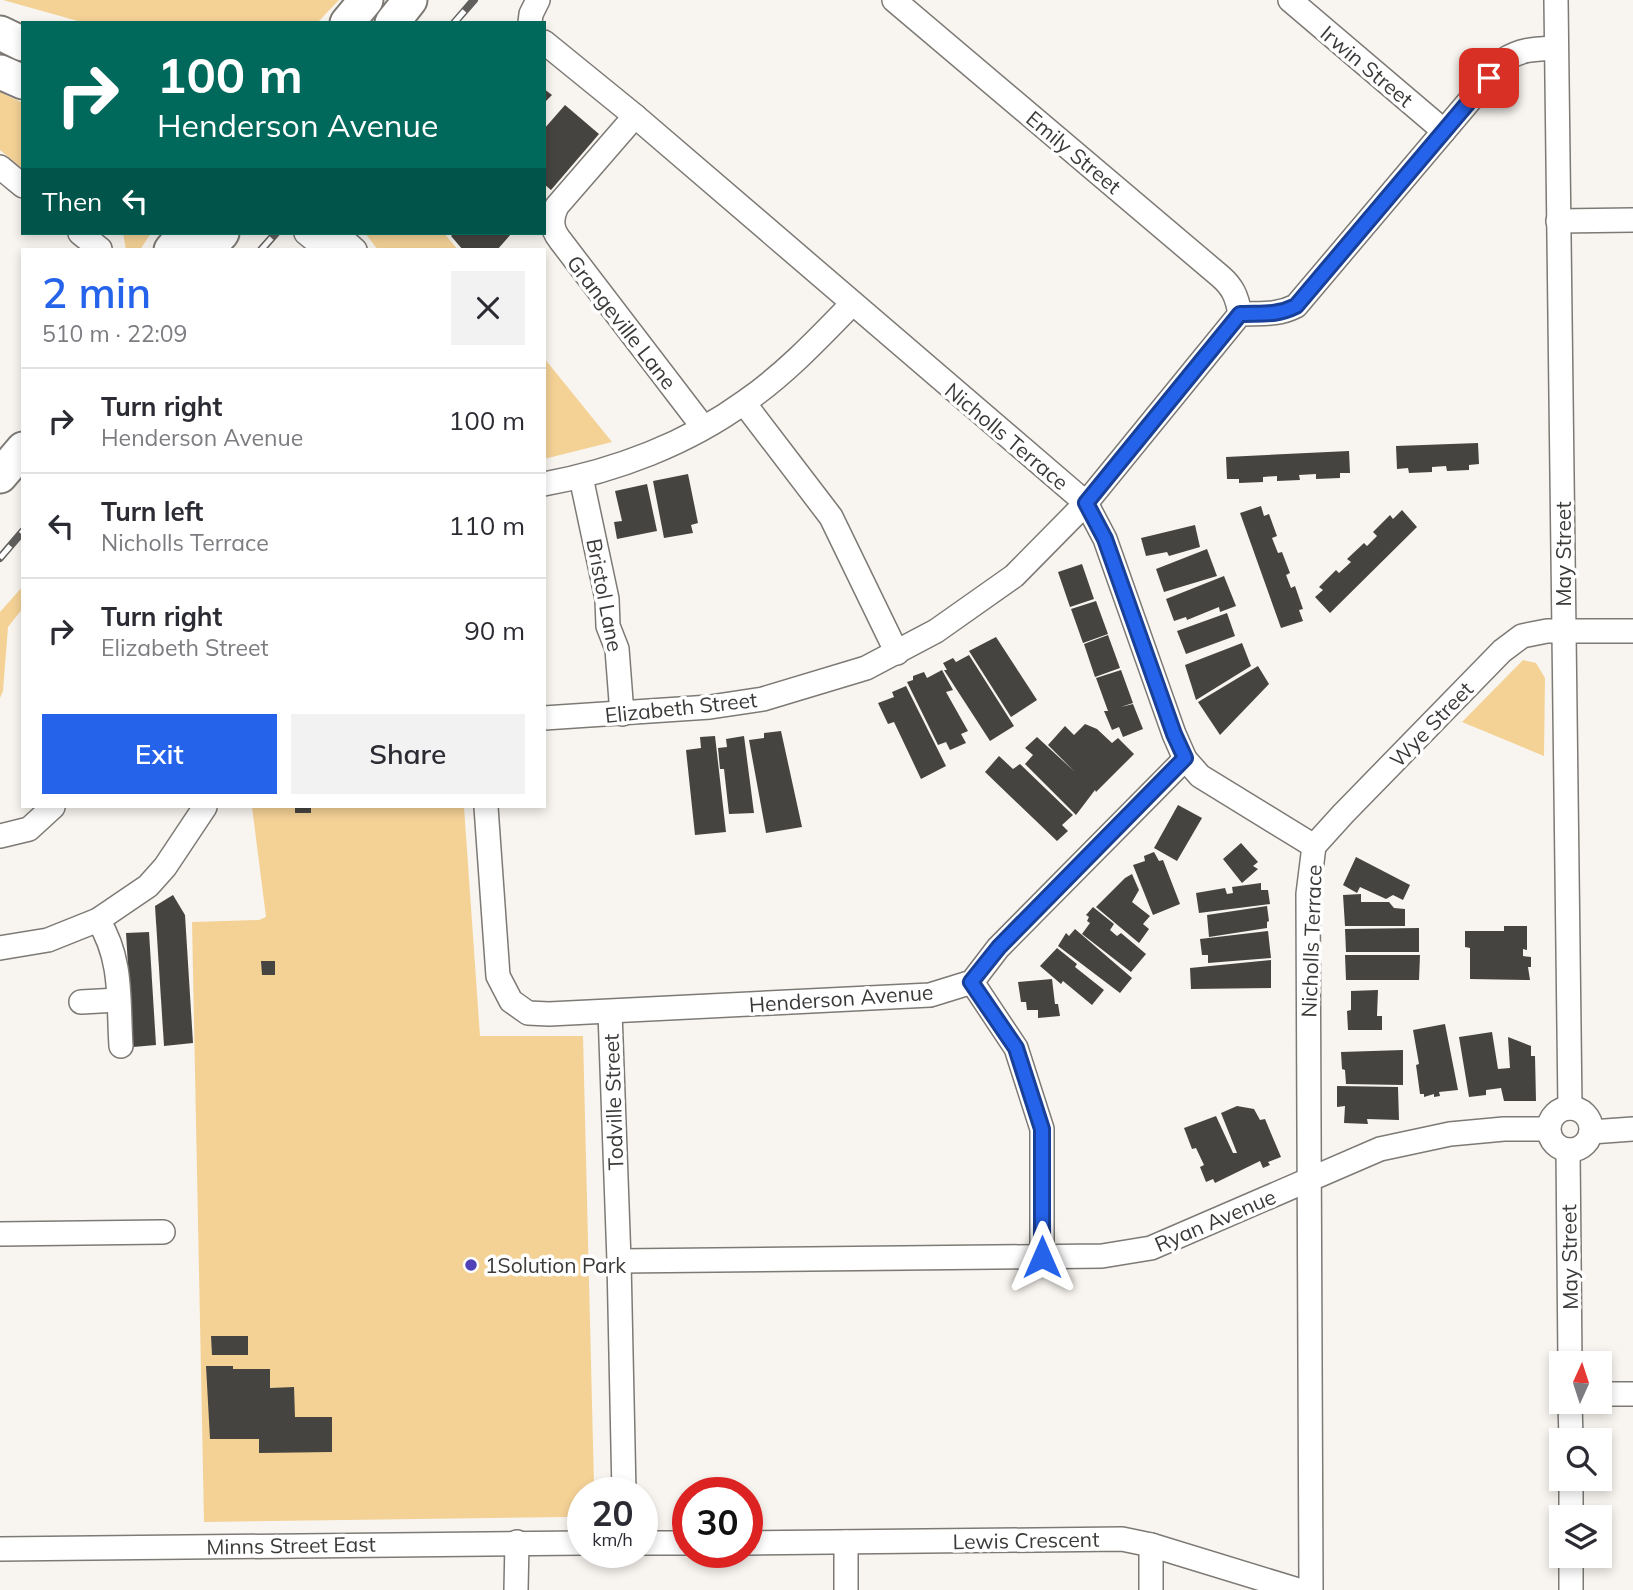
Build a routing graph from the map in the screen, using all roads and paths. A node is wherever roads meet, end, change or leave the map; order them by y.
1 (366, 0) edge
2 (410, 0) edge
3 (538, 0) edge
4 (894, 0) edge
5 (1290, 0) edge
6 (1556, 0) edge
7 (350, 21) edge
8 (394, 21) edge
9 (530, 21) edge
10 (0, 33) edge
11 (21, 43) edge
12 (546, 45) edge
13 (1555, 48) junction
14 (0, 72) edge
15 (21, 81) edge
16 (635, 116) junction
17 (1444, 131) junction
18 (0, 167) edge
19 (21, 184) edge
20 (1558, 220) junction
21 (1633, 220) edge
22 (82, 235) edge
23 (309, 235) edge
24 (338, 235) edge
25 (99, 248) edge
26 (325, 248) edge
27 (353, 248) edge
28 (852, 304) junction
29 (1240, 314) junction
30 (744, 403) junction
31 (703, 427) junction
32 (21, 451) edge
33 (0, 476) edge
34 (581, 477) junction
35 (546, 484) edge
36 (1086, 503) junction
37 (1563, 630) junction
38 (1633, 631) edge
39 (897, 653) junction
40 (622, 714) junction
41 (546, 718) edge
42 (1185, 758) junction
43 (52, 808) edge
44 (204, 808) edge
45 (486, 808) edge
46 (0, 836) edge
47 (1314, 846) junction
48 (98, 920) junction
49 (0, 948) edge
50 (971, 982) junction
51 (118, 1000) junction
52 (81, 1002) dead end
53 (610, 1012) junction
54 (121, 1046) dead end
55 (1570, 1108) junction
56 (1548, 1129) junction
57 (1633, 1129) edge
58 (1591, 1132) junction
59 (1568, 1150) junction
60 (1308, 1180) junction
61 (163, 1232) dead end
62 (0, 1234) edge
63 (1042, 1257) junction
64 (620, 1261) junction
65 (1570, 1351) edge
66 (1612, 1394) edge
67 (1633, 1394) edge
68 (624, 1477) edge
69 (517, 1542) junction
70 (846, 1542) junction
71 (567, 1543) edge
72 (763, 1543) edge
73 (1151, 1545) junction
74 (0, 1549) edge
75 (1571, 1568) edge
76 (516, 1590) edge
77 (846, 1590) edge
78 (1151, 1590) edge
79 (1298, 1590) edge
80 (1311, 1590) edge
81 (1571, 1590) edge

1 - 7 main road
2 - 8 main road
3 - 9 street
4 - 29 street, Emily Street
5 - 17 street, Irwin Street
6 - 13 street, May Street
10 - 11 main road
12 - 16 street, Nicholls Terrace
13 - 17 street
13 - 20 street, May Street
14 - 15 main road
16 - 28 street, Nicholls Terrace
16 - 31 street, Grangeville Lane
17 - 29 street
18 - 19 street
20 - 21 street
20 - 37 street, May Street
22 - 25 street
23 - 26 street
24 - 27 street
28 - 30 street
28 - 36 street, Nicholls Terrace
29 - 36 street, Elizabeth Street
30 - 31 street
30 - 39 street
31 - 34 street
32 - 33 main road
34 - 35 street
34 - 40 street, Bristol Lane
36 - 39 street, Elizabeth Street
36 - 42 street, Nicholls Terrace
37 - 38 street, Wye Street
37 - 47 street, Wye Street
37 - 55 street, May Street
39 - 40 street, Elizabeth Street
40 - 41 street, Elizabeth Street
42 - 47 street, Nicholls Terrace
42 - 50 street
43 - 46 street
44 - 48 street
45 - 53 street, Todville Street
47 - 60 street, Nicholls Terrace
48 - 49 street
48 - 51 street
50 - 53 street, Henderson Avenue
50 - 63 street
51 - 52 street
51 - 54 street
53 - 64 street, Todville Street
55 - 56 street
55 - 58 street
56 - 59 street
56 - 60 street, Ryan Avenue
57 - 58 street
58 - 59 street
59 - 65 street, May Street
60 - 63 street, Ryan Avenue
60 - 80 street, Nicholls Terrace
61 - 62 street
63 - 64 street, Ryan Avenue
64 - 68 street, Todville Street
66 - 67 street
69 - 71 street, Minns Street East
69 - 74 street, Minns Street East
69 - 76 street
70 - 72 street, Lewis Crescent
70 - 73 street, Lewis Crescent
70 - 77 street
73 - 78 street
73 - 79 street, Lewis Crescent
75 - 81 street

